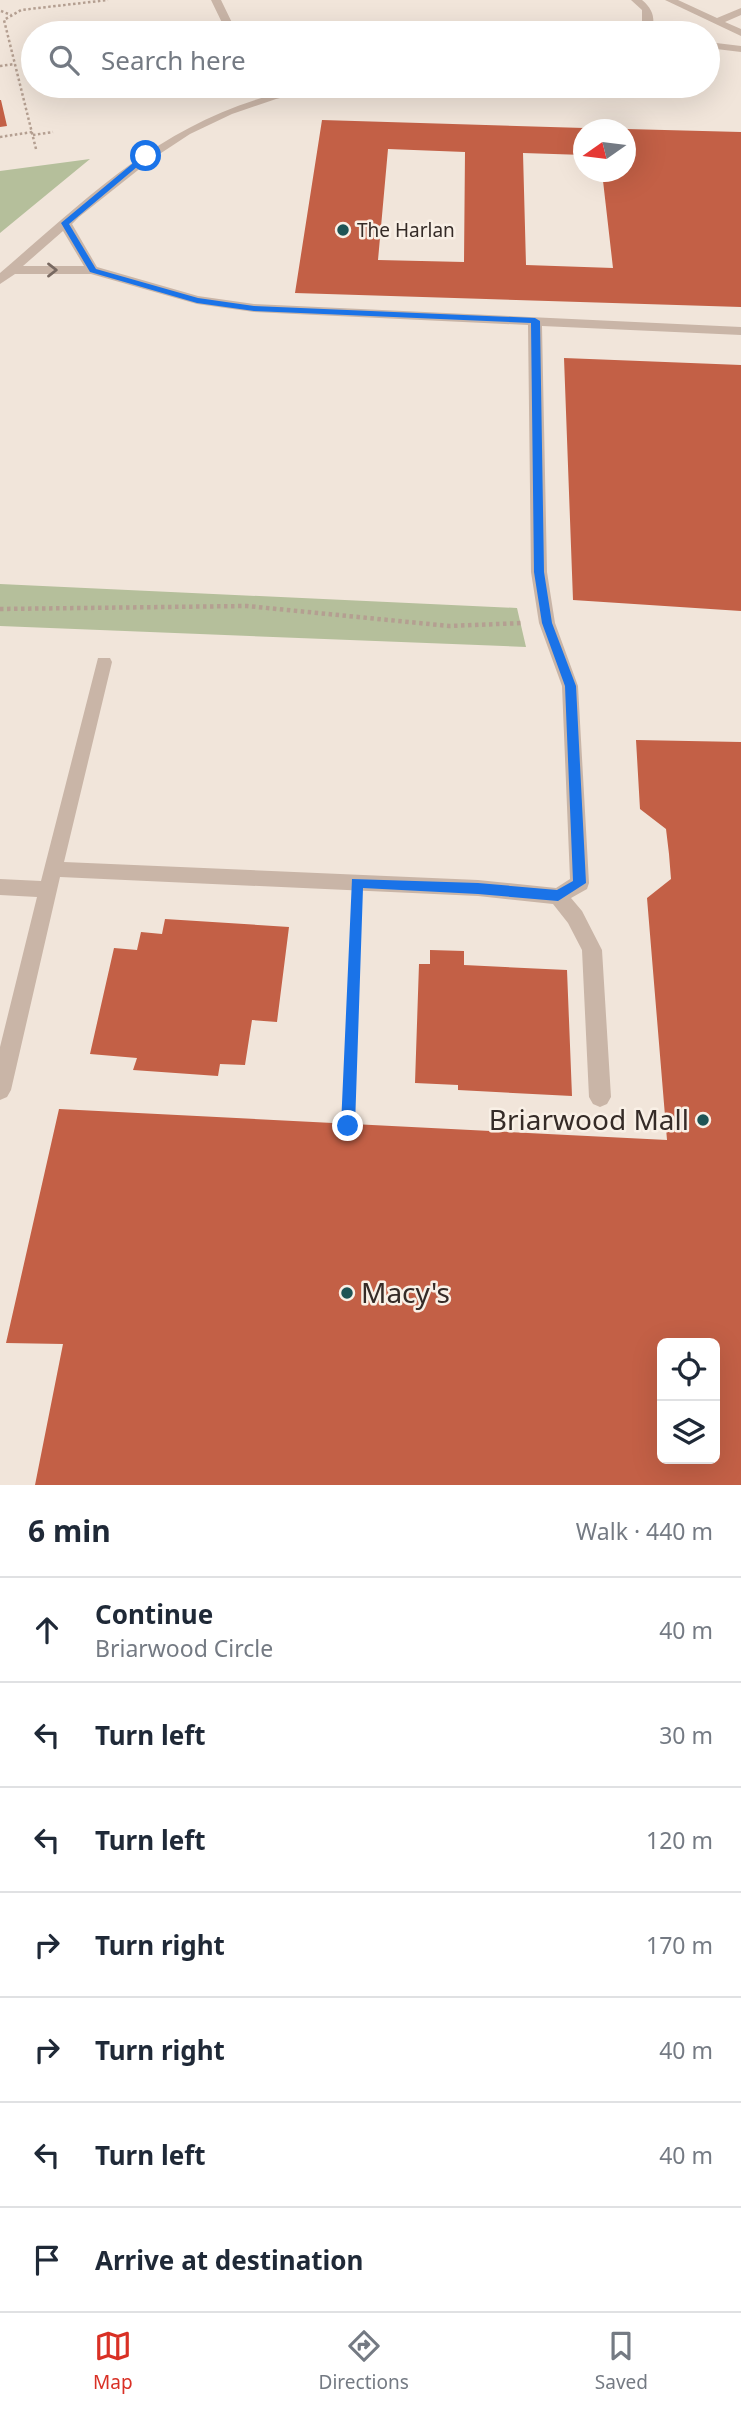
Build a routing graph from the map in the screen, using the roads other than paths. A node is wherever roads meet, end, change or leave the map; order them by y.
1 (216, 0) edge
2 (636, 0) edge
3 (670, 0) edge
4 (741, 11) edge
5 (226, 21) edge
6 (649, 21) edge
7 (715, 21) edge
8 (719, 21) edge
9 (720, 23) edge
10 (741, 33) edge
11 (720, 46) edge
12 (741, 49) edge
13 (249, 98) edge
14 (65, 223) junction
15 (12, 270) junction
16 (92, 270) junction
17 (0, 280) edge
18 (535, 321) junction
19 (741, 331) edge
20 (104, 662) dead end
21 (53, 869) junction
22 (0, 887) edge
23 (48, 889) junction
24 (558, 896) junction
25 (0, 1090) edge
26 (600, 1097) dead end

1 - 5 street
2 - 6 street
3 - 7 street
4 - 8 street
9 - 10 street
11 - 12 street
13 - 14 street
14 - 15 street
14 - 16 street
15 -> 16 street
15 - 17 street
16 - 18 street
18 - 19 street
18 - 24 street
20 - 21 street
21 - 23 street
21 - 24 street
22 - 23 street
23 - 25 street
24 - 26 street

